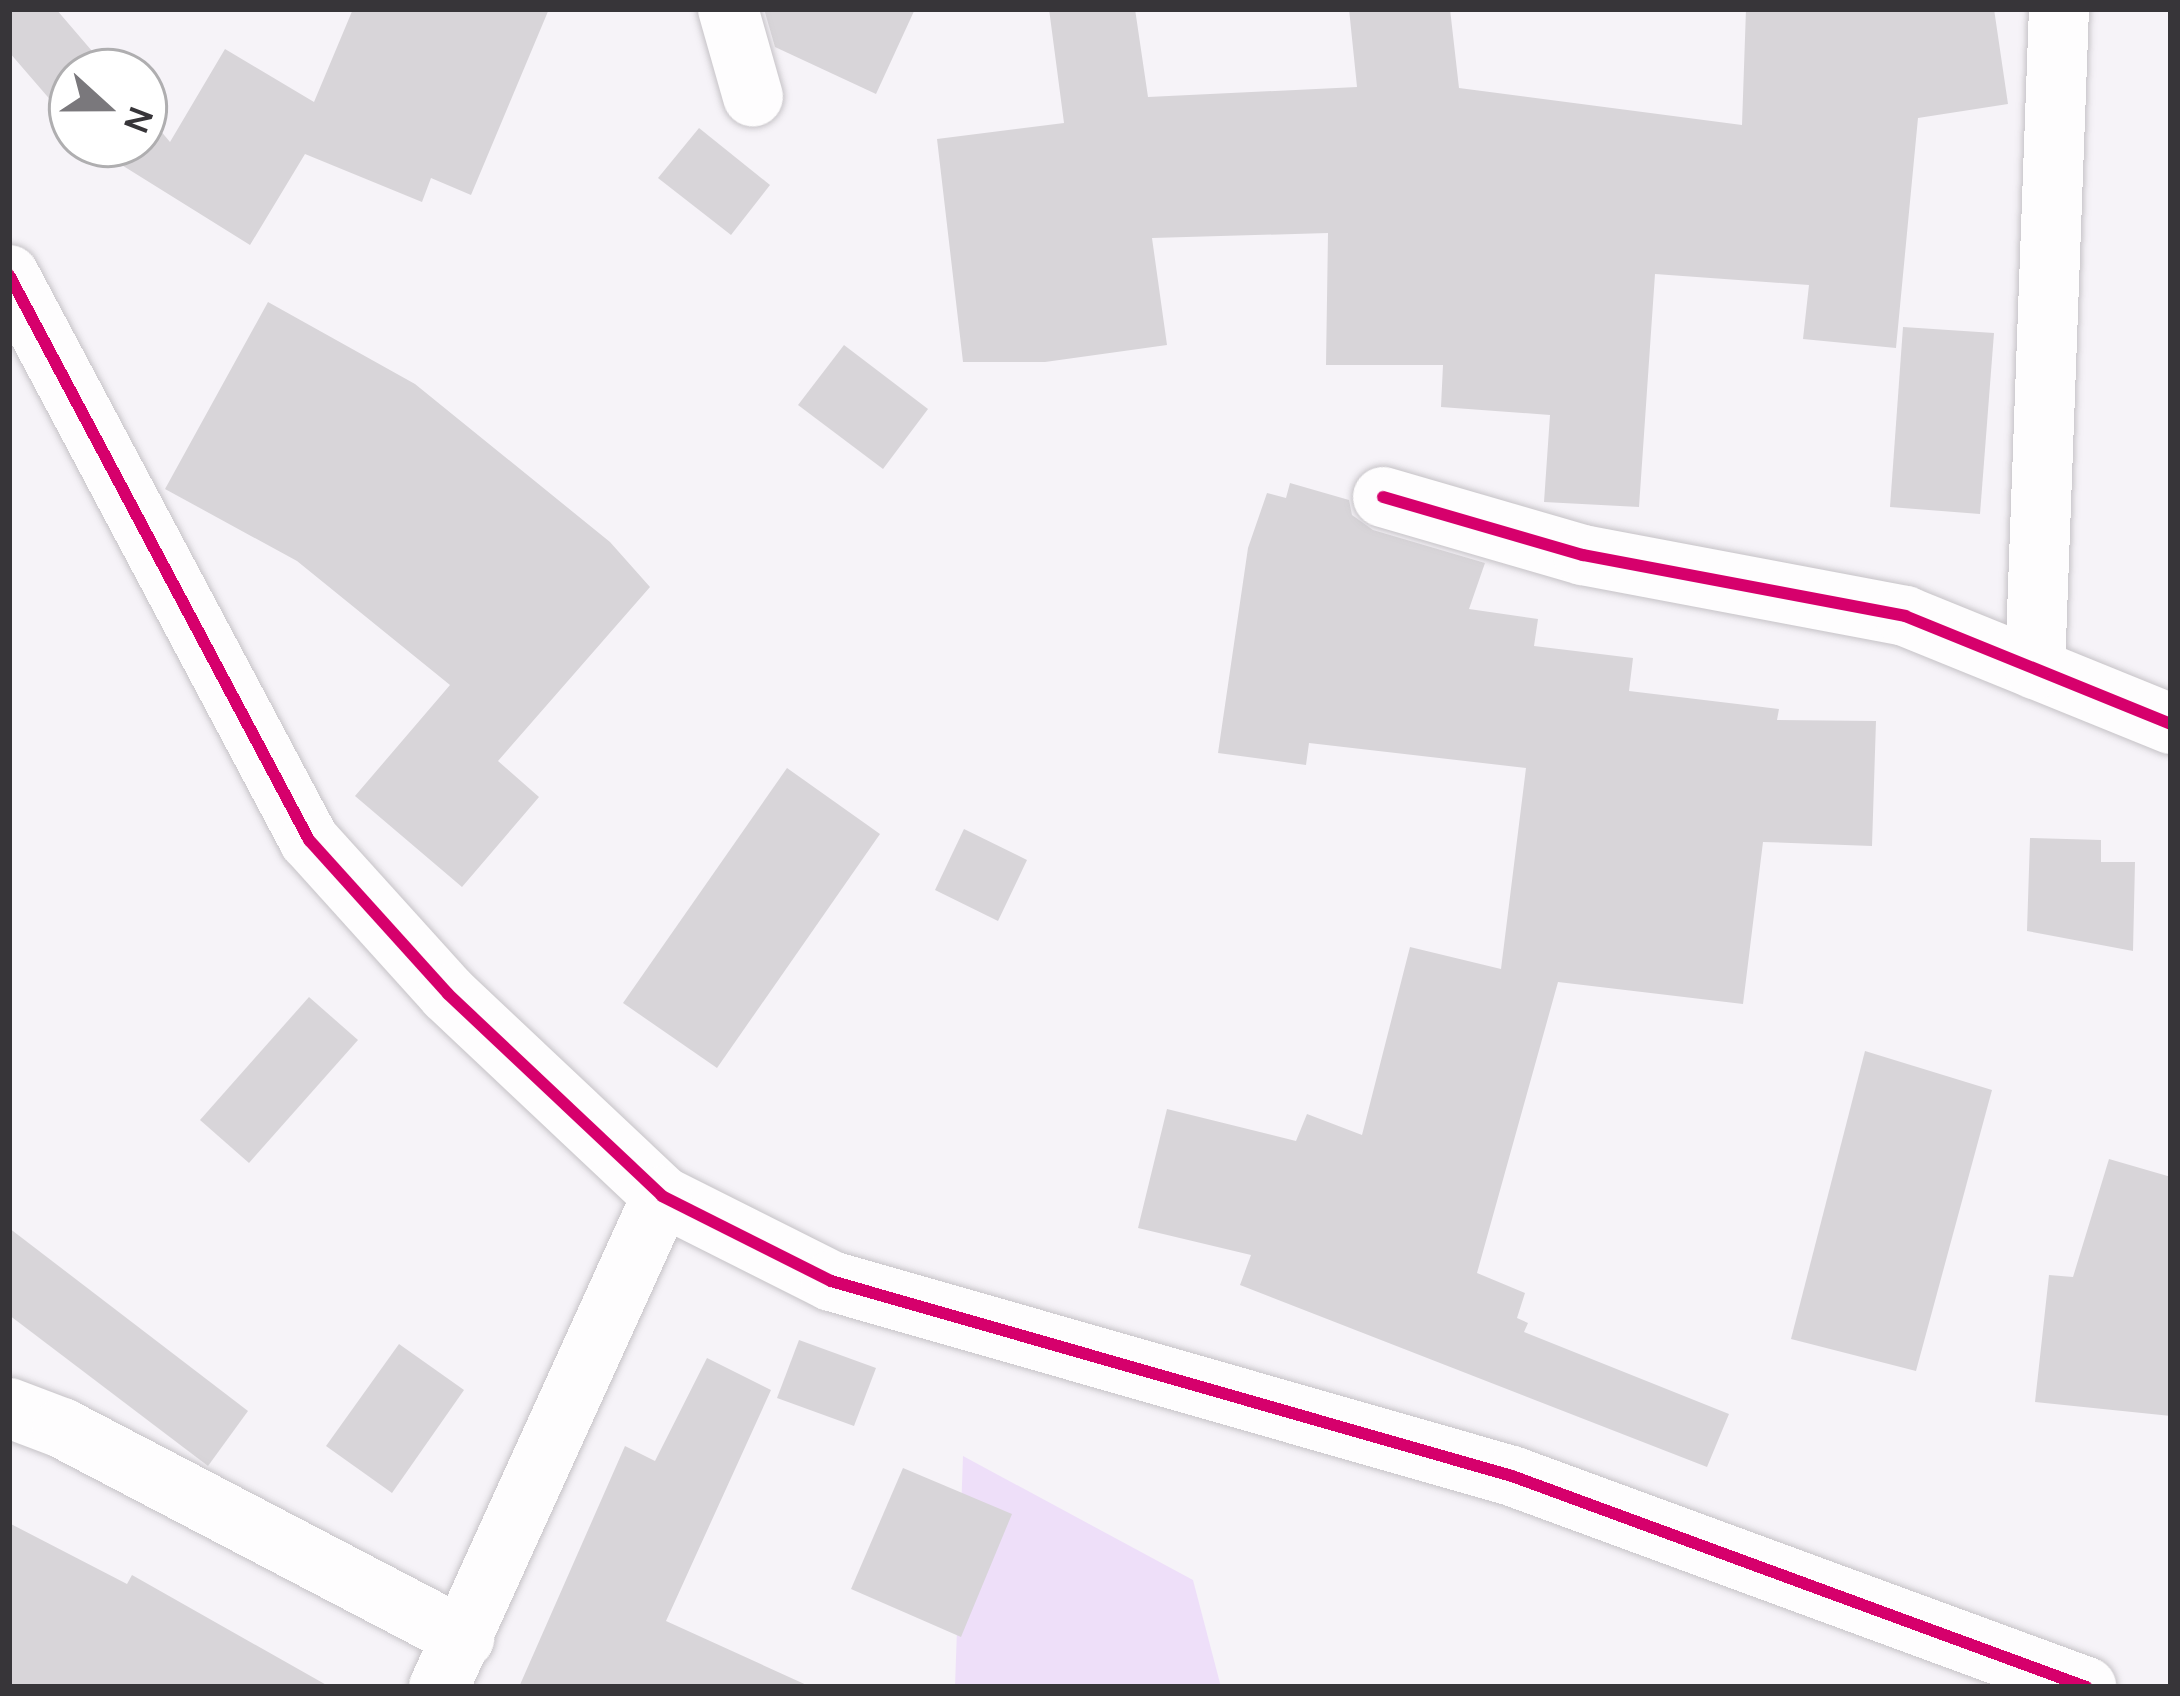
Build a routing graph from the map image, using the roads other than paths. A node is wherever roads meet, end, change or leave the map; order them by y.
1 (728, 9) edge
2 (2060, 9) edge
3 (753, 97) dead end
4 (9, 275) edge
5 (1383, 497) dead end
6 (2035, 669) junction
7 (2171, 724) edge
8 (662, 1196) junction
9 (9, 1408) edge
10 (452, 1663) edge
11 (2086, 1687) edge

1 - 3 street
2 - 6 street
4 - 8 street
5 - 6 street
6 - 7 street
8 - 10 street
8 - 11 street
9 - 10 street

